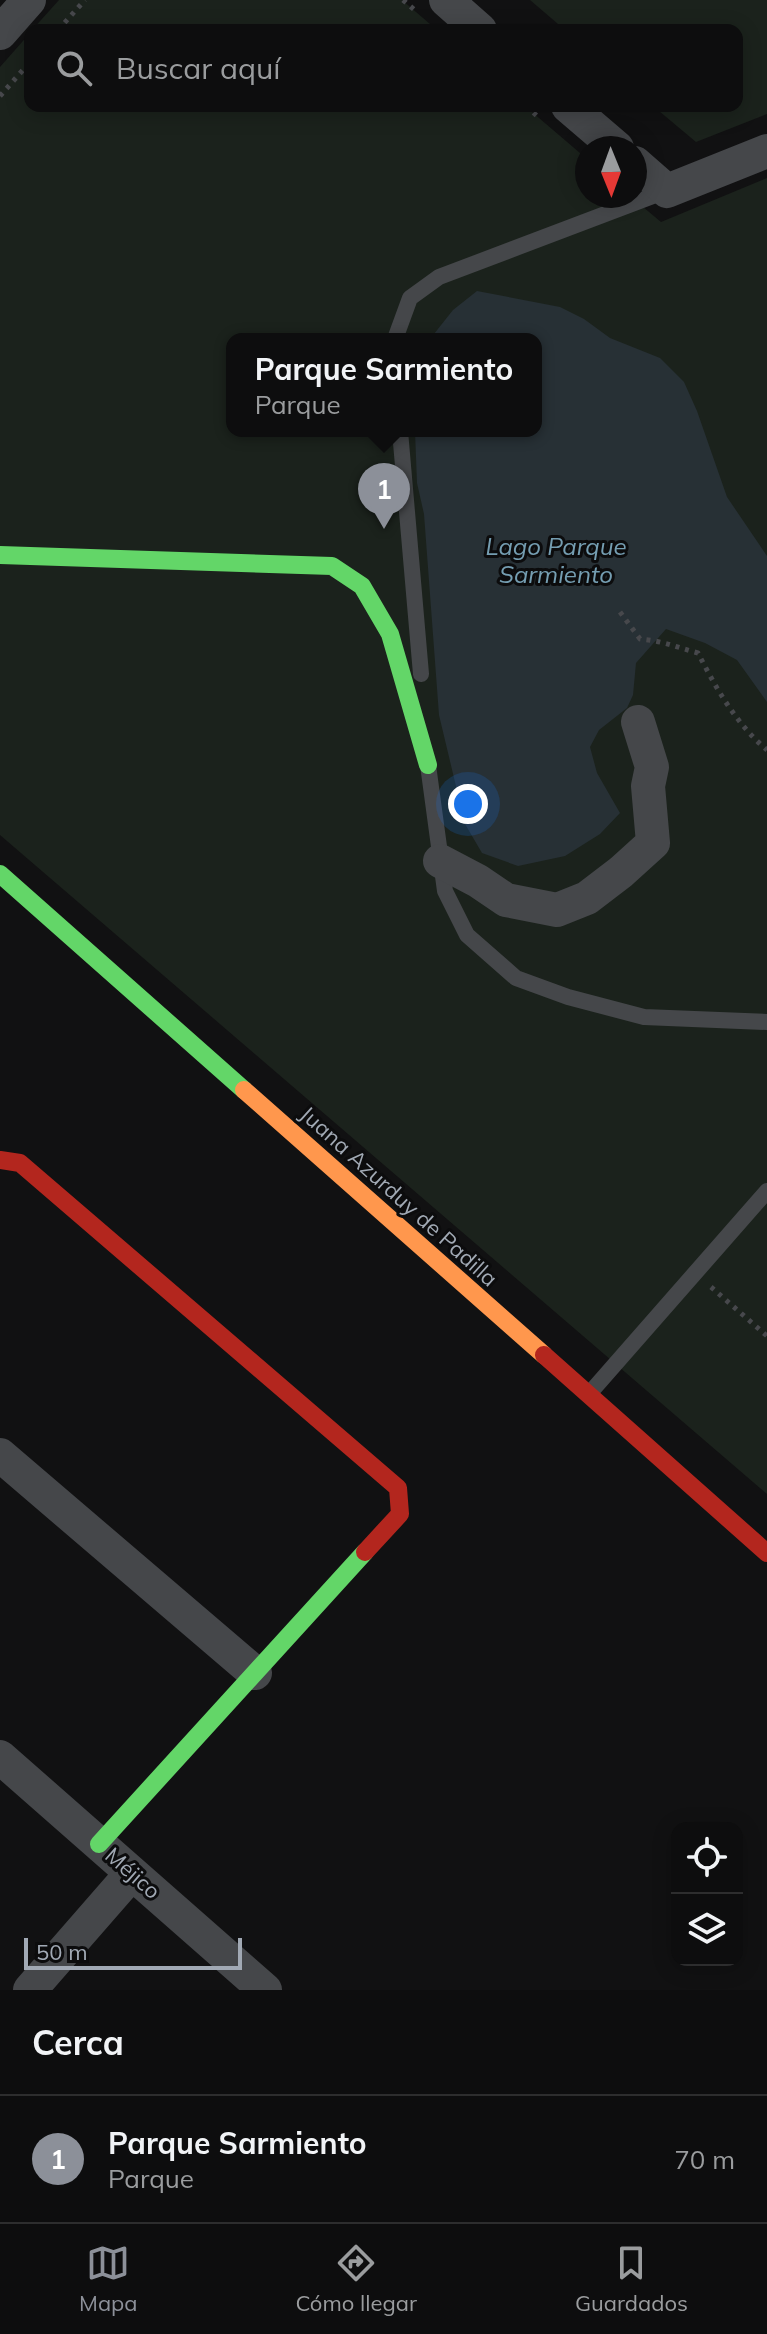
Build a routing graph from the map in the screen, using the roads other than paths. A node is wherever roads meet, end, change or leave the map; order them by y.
1 (446, 0) edge
2 (23, 2) edge
3 (473, 24) edge
4 (0, 33) edge
5 (575, 112) edge
6 (603, 136) edge
7 (767, 151) edge
8 (647, 174) edge
9 (667, 191) junction
10 (397, 333) edge
11 (401, 437) edge
12 (0, 555) edge
13 (638, 722) dead end
14 (428, 765) junction
15 (440, 861) junction
16 (0, 874) edge
17 (767, 1022) edge
18 (0, 1160) edge
19 (767, 1191) edge
20 (588, 1395) junction
21 (0, 1455) edge
22 (767, 1553) edge
23 (255, 1673) junction
24 (0, 1757) edge
25 (99, 1844) junction
26 (132, 1873) junction
27 (30, 1990) edge
28 (265, 1990) edge

1 - 3 street
2 - 4 street
5 - 6 street
7 - 9 street
8 - 9 street
9 - 10 lane
11 - 14 lane
12 - 14 street
13 - 15 street
14 - 15 lane
15 - 17 lane
16 - 20 street, Juana Azurduy de Padilla
18 - 23 street
19 - 20 lane
20 - 22 street, Juana Azurduy de Padilla
21 - 23 street
23 - 25 street
24 - 25 street, Méjico
25 - 26 street, Méjico
26 - 27 street
26 - 28 street, Méjico

